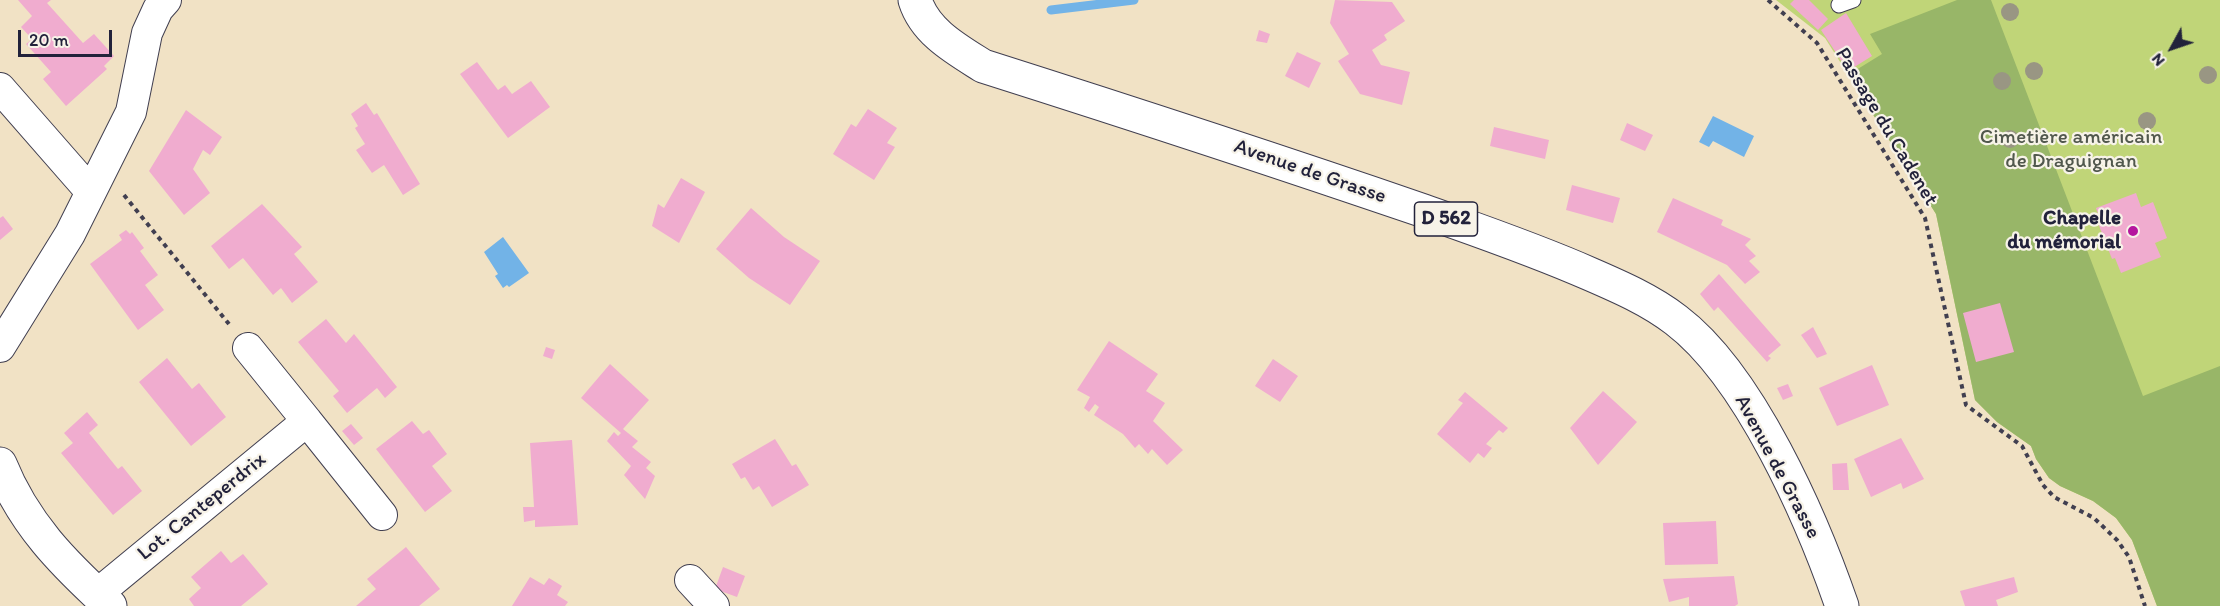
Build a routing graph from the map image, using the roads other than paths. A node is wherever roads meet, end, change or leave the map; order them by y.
1 (166, 0) edge
2 (915, 0) edge
3 (0, 88) edge
4 (97, 180) junction
5 (0, 347) edge
6 (248, 348) road end
7 (307, 421) junction
8 (4, 483) edge
9 (382, 515) dead end
10 (690, 580) dead end
11 (103, 600) edge
12 (714, 606) edge
13 (1842, 606) edge

1 - 4 street
2 - 13 main road, Avenue de Grasse / D 562
3 - 4 street
4 - 5 street
6 - 7 street
7 - 9 street
7 - 11 street, Lot. Canteperdrix
8 - 11 main road
10 - 12 street

